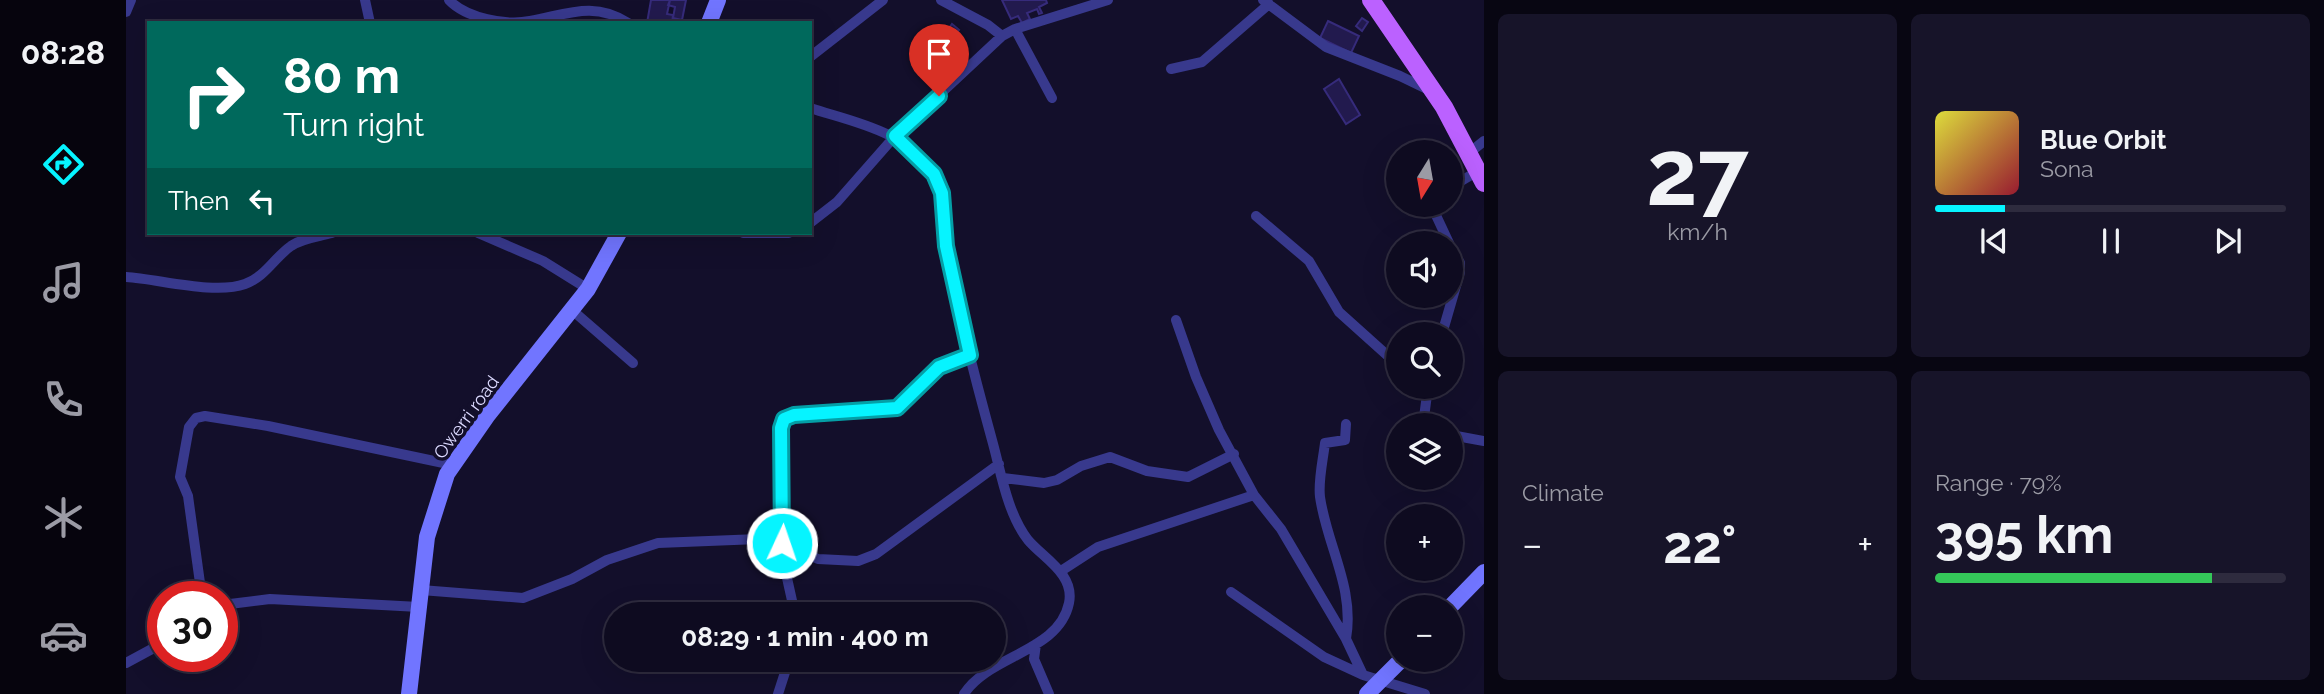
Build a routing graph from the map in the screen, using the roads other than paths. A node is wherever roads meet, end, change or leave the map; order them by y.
1 (131, 0) edge
2 (365, 0) edge
3 (449, 0) edge
4 (718, 0) edge
5 (883, 0) edge
6 (941, 0) edge
7 (1108, 0) edge
8 (1371, 0) edge
9 (1266, 2) edge
10 (126, 12) edge
11 (370, 21) edge
12 (532, 21) edge
13 (532, 21) edge
14 (624, 21) edge
15 (710, 21) edge
16 (1015, 29) junction
17 (1002, 36) junction
18 (812, 55) edge
19 (1171, 69) dead end
20 (1434, 93) junction
21 (1052, 98) dead end
22 (812, 109) edge
23 (895, 136) junction
24 (1484, 141) edge
25 (1469, 153) junction
26 (1481, 177) edge
27 (1463, 183) edge
28 (1256, 216) dead end
29 (812, 221) edge
30 (323, 235) edge
31 (483, 235) edge
32 (618, 235) edge
33 (126, 277) edge
34 (588, 289) junction
35 (572, 310) junction
36 (1177, 320) dead end
37 (1386, 354) edge
38 (970, 355) junction
39 (633, 363) dead end
40 (1346, 424) dead end
41 (1463, 437) edge
42 (1484, 441) edge
43 (1234, 454) junction
44 (999, 464) junction
45 (453, 465) junction
46 (1003, 478) junction
47 (1254, 495) junction
48 (782, 543) junction
49 (1061, 571) junction
50 (1484, 572) edge
51 (200, 581) edge
52 (421, 590) junction
53 (1231, 592) dead end
54 (1462, 595) edge
55 (792, 602) edge
56 (238, 603) edge
57 (419, 607) junction
58 (1346, 639) junction
59 (1036, 644) junction
60 (147, 652) edge
61 (126, 663) edge
62 (785, 672) edge
63 (1390, 672) edge
64 (1363, 676) junction
65 (1383, 679) junction
66 (409, 694) edge
67 (778, 694) edge
68 (964, 694) edge
69 (1049, 694) edge
70 (1367, 694) edge
71 (1425, 694) edge

1 - 10 street
2 - 11 street
3 - 13 street
4 - 15 main road
5 - 18 street
6 - 17 street
7 - 16 street
8 - 20 main road
9 - 19 street
9 - 20 street
12 - 14 street
16 - 17 street
16 - 21 street
17 - 23 street
20 - 25 main road
22 - 23 street
23 - 29 street
23 - 38 street
24 - 25 street
25 - 26 main road
26 - 27 street
28 - 37 street
30 - 33 street
31 - 34 street
32 - 34 main road, Owerri road
34 - 35 main road, Owerri road
35 - 39 street
35 - 45 main road, Owerri road
36 - 43 street
38 - 44 street
38 - 48 street
40 - 58 street
41 - 42 street
43 - 46 street
43 - 47 street
44 - 46 street
44 - 48 street
45 - 51 street
45 - 52 main road, Owerri road
46 - 49 street
47 - 49 street
47 - 58 street
48 - 52 street
48 - 55 street
49 - 59 street
50 - 54 main road
52 - 57 main road, Owerri road
53 - 64 street
56 - 57 street
57 - 66 main road, Owerri road
58 - 64 street
59 - 68 street
59 - 69 street
60 - 61 street
62 - 67 street
63 - 65 main road
64 - 65 street
65 - 70 main road
65 - 71 street

